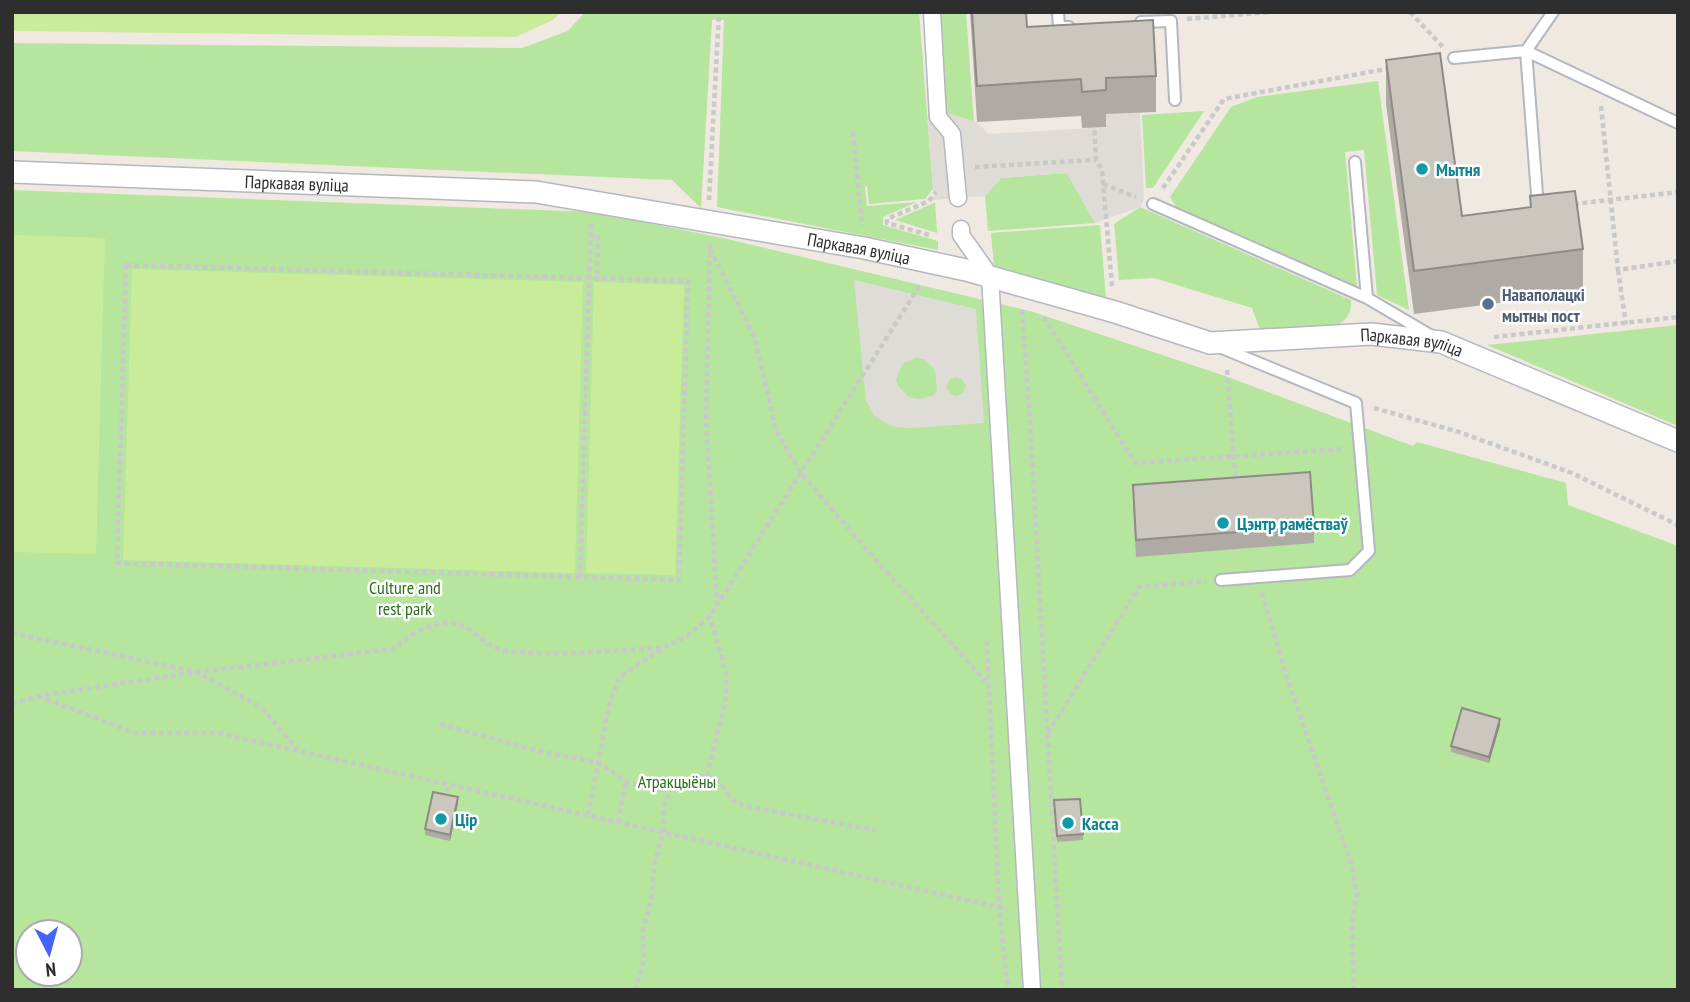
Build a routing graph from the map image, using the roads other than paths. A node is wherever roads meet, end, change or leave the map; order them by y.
1 (932, 12) edge
2 (1058, 12) edge
3 (1553, 12) edge
4 (1132, 23) edge
5 (1079, 26) edge
6 (1525, 51) junction
7 (1454, 58) dead end
8 (1175, 100) dead end
9 (1678, 123) edge
10 (1355, 162) dead end
11 (12, 172) edge
12 (958, 198) dead end
13 (1153, 204) road end
14 (1538, 209) edge
15 (961, 229) dead end
16 (990, 276) junction
17 (1367, 298) junction
18 (1441, 342) junction
19 (1217, 346) junction
20 (1678, 441) edge
21 (1221, 580) road end
22 (1032, 990) edge

1 - 12 street
2 - 5 lane
3 - 6 lane
4 - 8 lane
6 - 7 lane
6 - 9 lane
6 - 14 lane
10 - 17 lane
11 - 16 street, Паркавая вуліца
13 - 17 lane
15 - 16 street
16 - 19 street, Паркавая вуліца
16 - 22 street
17 - 18 lane
18 - 19 street, Паркавая вуліца
18 - 20 street, Паркавая вуліца
19 - 21 lane

